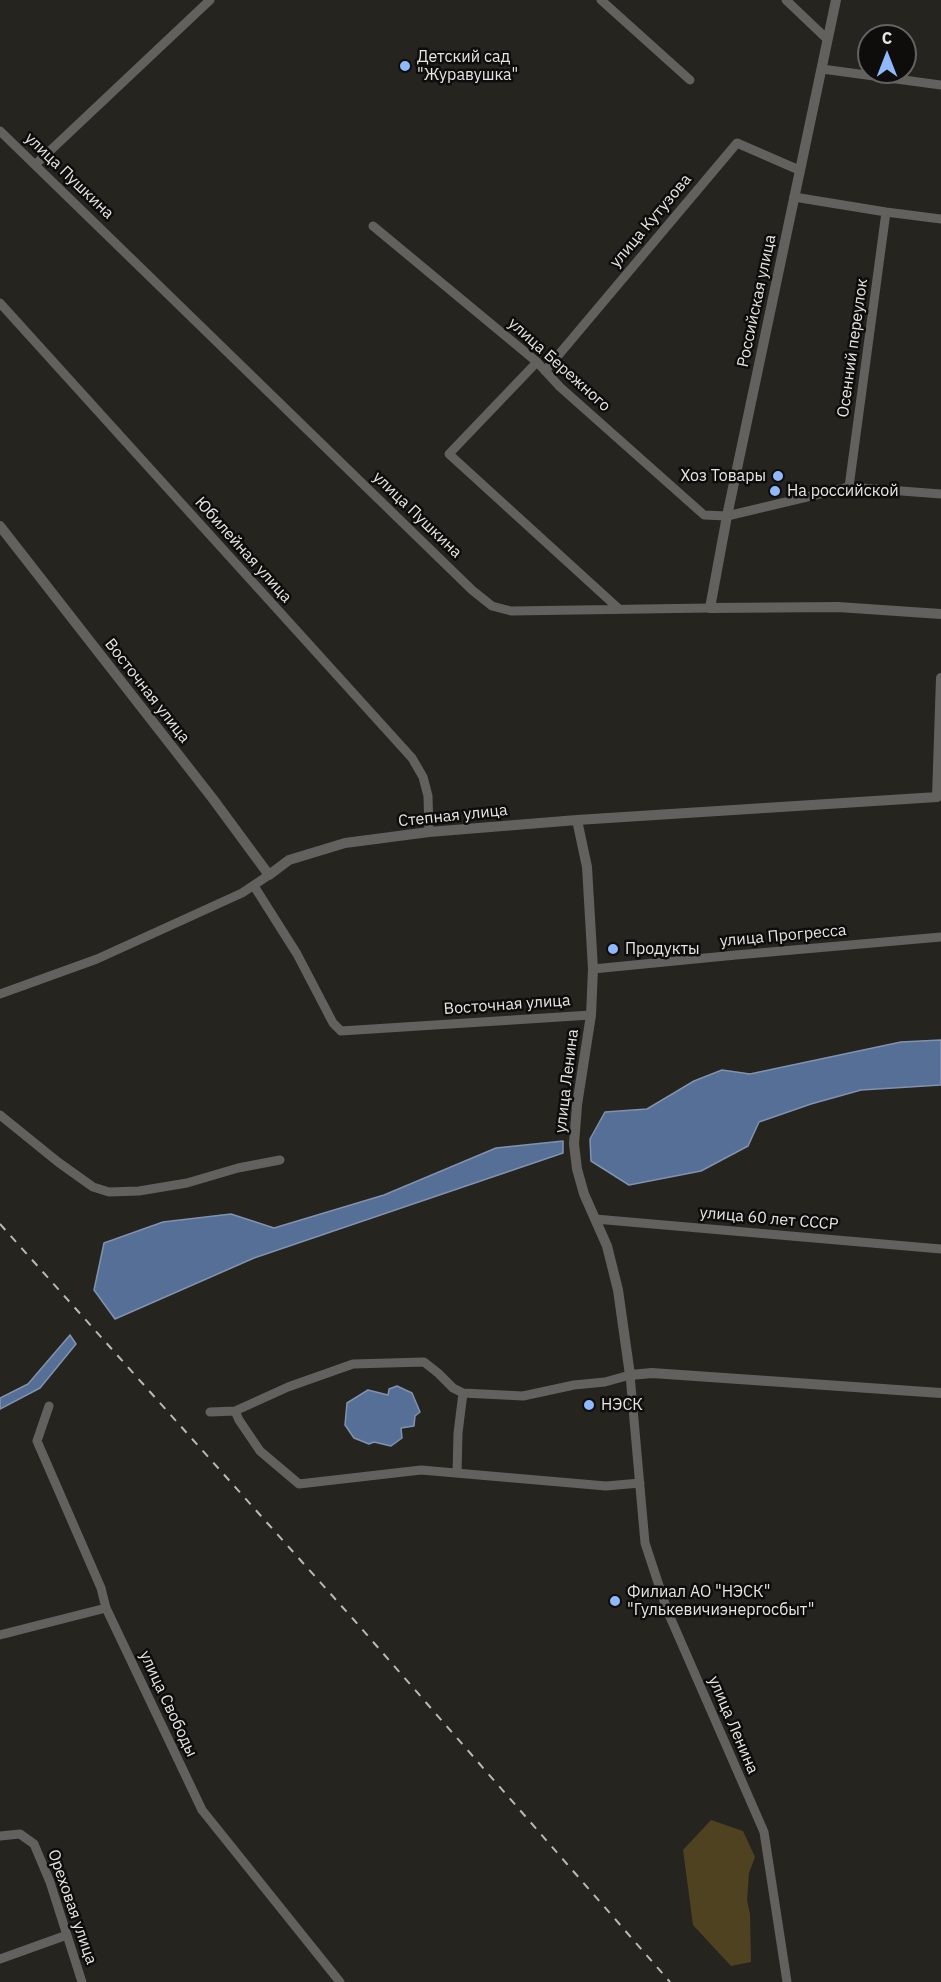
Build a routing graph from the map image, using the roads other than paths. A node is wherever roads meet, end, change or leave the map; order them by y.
1 (210, 0) edge
2 (601, 0) edge
3 (786, 0) edge
4 (836, 0) edge
5 (827, 39) junction
6 (822, 69) junction
7 (690, 80) dead end
8 (941, 85) edge
9 (0, 131) edge
10 (36, 165) junction
11 (799, 170) junction
12 (794, 197) junction
13 (886, 212) junction
14 (941, 219) edge
15 (374, 226) dead end
16 (0, 303) edge
17 (537, 362) junction
18 (545, 371) junction
19 (849, 488) junction
20 (941, 494) edge
21 (727, 516) junction
22 (0, 526) edge
23 (710, 608) junction
24 (619, 609) junction
25 (941, 615) edge
26 (941, 678) edge
27 (939, 797) edge
28 (577, 820) junction
29 (429, 832) junction
30 (269, 875) junction
31 (254, 886) junction
32 (941, 937) edge
33 (593, 969) junction
34 (0, 994) edge
35 (591, 1015) junction
36 (0, 1115) edge
37 (280, 1160) dead end
38 (595, 1219) junction
39 (941, 1249) edge
40 (630, 1375) junction
41 (463, 1393) junction
42 (941, 1393) edge
43 (49, 1406) dead end
44 (235, 1411) junction
45 (210, 1412) dead end
46 (457, 1473) junction
47 (640, 1483) junction
48 (106, 1608) junction
49 (0, 1635) edge
50 (0, 1836) edge
51 (67, 1935) junction
52 (0, 1959) edge
53 (82, 1982) edge
54 (340, 1982) edge
55 (787, 1982) edge

1 - 10 street
2 - 7 street
3 - 5 street
4 - 5 street, Российская улица
5 - 6 street, Российская улица
6 - 8 street
6 - 11 street, Российская улица
9 - 10 street, улица Пушкина
10 - 24 street, улица Пушкина
11 - 12 street, Российская улица
11 - 18 street, улица Кутузова
12 - 13 street
12 - 21 street, Российская улица
13 - 14 street
13 - 19 street, Осенний переулок
15 - 17 street, улица Бережного
16 - 29 street, Юбилейная улица
17 - 18 street, улица Бережного
17 - 24 street
18 - 21 street, улица Бережного
19 - 20 street
19 - 21 street
21 - 23 street, Российская улица
22 - 30 street, Восточная улица
23 - 24 street, улица Пушкина
23 - 25 street, улица Пушкина
26 - 27 street
27 - 28 street, Степная улица
28 - 29 street, Степная улица
28 - 33 street, улица Ленина
29 - 30 street, Степная улица
30 - 31 street, Степная улица
31 - 34 street, Степная улица
31 - 35 street, Восточная улица
32 - 33 street, улица Прогресса
33 - 35 street, улица Ленина
35 - 38 street, улица Ленина
36 - 37 street
38 - 39 street, улица 60 лет СССР
38 - 40 street, улица Ленина
40 - 41 street
40 - 42 street
40 - 47 street, улица Ленина
41 - 44 street
41 - 46 street
43 - 48 street, улица Свободы
44 - 45 street
44 - 46 street
46 - 47 street
47 - 55 street, улица Ленина
48 - 49 street
48 - 54 street, улица Свободы
50 - 51 street, Ореховая улица
51 - 52 street
51 - 53 street, Ореховая улица

